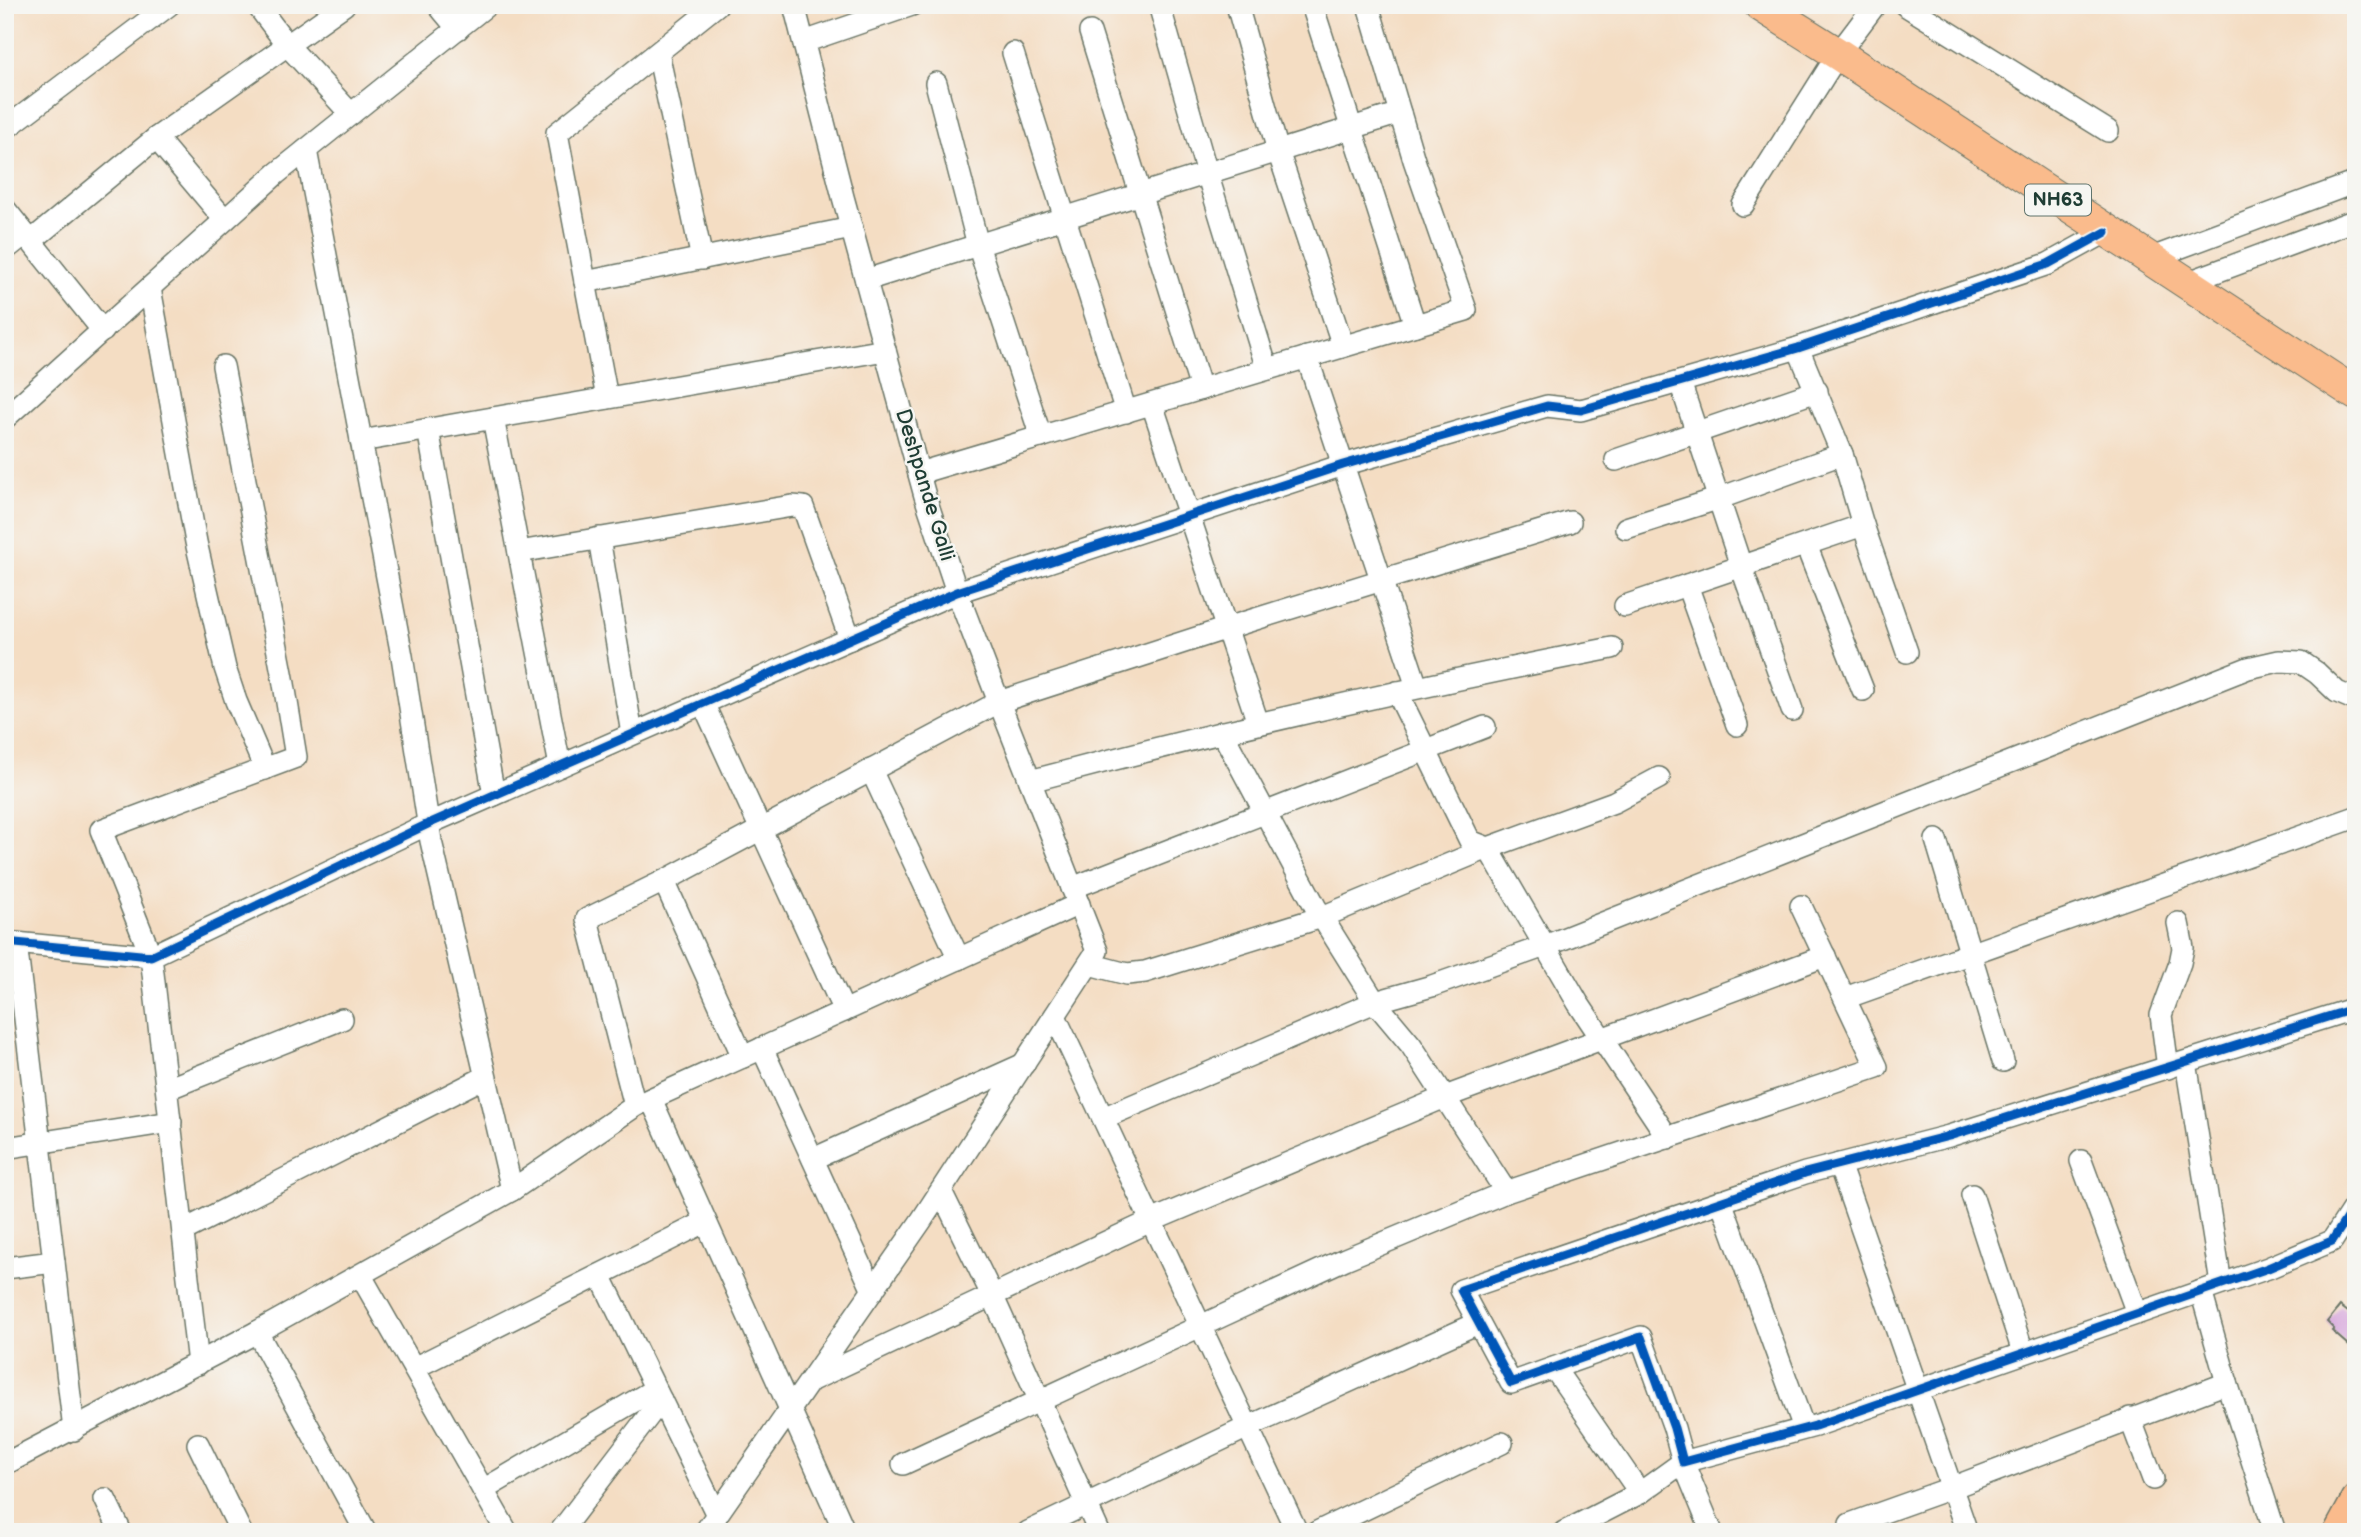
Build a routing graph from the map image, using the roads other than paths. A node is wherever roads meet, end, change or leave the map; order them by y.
1 (169, 5) edge
2 (257, 5) edge
3 (344, 5) edge
4 (438, 5) edge
5 (487, 5) edge
6 (717, 5) edge
7 (794, 5) edge
8 (912, 5) edge
9 (1237, 5) edge
10 (1312, 5) edge
11 (1368, 5) edge
12 (1760, 5) edge
13 (1875, 5) edge
14 (1905, 5) edge
15 (1160, 8) dead end
16 (458, 29) junction
17 (1090, 32) dead end
18 (803, 43) junction
19 (288, 46) junction
20 (1013, 52) dead end
21 (658, 53) junction
22 (1838, 54) junction
23 (936, 83) dead end
24 (1400, 113) junction
25 (351, 114) junction
26 (1351, 128) junction
27 (5, 129) edge
28 (2108, 131) dead end
29 (156, 138) junction
30 (306, 149) junction
31 (1278, 151) junction
32 (1207, 173) junction
33 (2356, 182) edge
34 (1140, 194) junction
35 (1743, 205) dead end
36 (5, 209) edge
37 (1065, 218) junction
38 (225, 220) junction
39 (2356, 220) edge
40 (852, 228) junction
41 (2106, 232) junction
42 (28, 237) junction
43 (978, 245) junction
44 (5, 250) edge
45 (702, 259) junction
46 (2149, 259) junction
47 (866, 280) junction
48 (585, 282) junction
49 (2186, 283) junction
50 (150, 288) junction
51 (1415, 325) junction
52 (103, 331) junction
53 (1343, 346) junction
54 (1798, 348) junction
55 (885, 350) junction
56 (1307, 357) junction
57 (223, 366) dead end
58 (1267, 369) junction
59 (1681, 382) junction
60 (1200, 389) junction
61 (1817, 391) junction
62 (2356, 394) edge
63 (607, 398) junction
64 (1152, 404) junction
65 (1126, 412) junction
66 (5, 418) edge
67 (493, 418) junction
68 (428, 429) junction
69 (1696, 431) junction
70 (1041, 437) junction
71 (361, 441) junction
72 (1842, 454) junction
73 (1616, 460) dead end
74 (1343, 465) junction
75 (919, 473) junction
76 (1720, 498) junction
77 (1187, 516) junction
78 (1570, 522) dead end
79 (1863, 525) junction
80 (1626, 528) dead end
81 (599, 538) junction
82 (1806, 545) junction
83 (519, 552) junction
84 (1741, 566) junction
85 (1381, 580) junction
86 (1687, 585) junction
87 (957, 592) junction
88 (1625, 606) dead end
89 (1226, 628) junction
90 (850, 639) junction
91 (1612, 648) dead end
92 (1907, 652) dead end
93 (1407, 689) junction
94 (1863, 690) dead end
95 (2356, 700) edge
96 (999, 702) junction
97 (703, 704) junction
98 (1792, 710) dead end
99 (1258, 723) junction
100 (1737, 725) dead end
101 (1485, 727) dead end
102 (1222, 732) junction
103 (632, 734) junction
104 (1426, 750) junction
105 (560, 766) junction
106 (265, 769) junction
107 (871, 770) junction
108 (1659, 778) dead end
109 (1030, 781) junction
110 (494, 794) junction
111 (1265, 812) junction
112 (2356, 817) edge
113 (428, 824) junction
114 (760, 829) junction
115 (1936, 840) dead end
116 (1488, 848) junction
117 (664, 881) junction
118 (1076, 896) junction
119 (1801, 906) dead end
120 (1322, 917) junction
121 (2178, 923) dead end
122 (11, 943) edge
123 (1545, 946) junction
124 (1970, 954) junction
125 (151, 956) junction
126 (1825, 956) junction
127 (1093, 958) junction
128 (959, 959) junction
129 (1845, 998) junction
130 (1375, 1002) junction
131 (2356, 1008) edge
132 (844, 1011) junction
133 (1055, 1016) junction
134 (342, 1019) dead end
135 (1601, 1039) junction
136 (753, 1053) junction
137 (2003, 1061) dead end
138 (1024, 1064) junction
139 (2177, 1065) junction
140 (485, 1077) junction
141 (167, 1090) junction
142 (1445, 1097) junction
143 (643, 1103) junction
144 (1103, 1118) junction
145 (170, 1122) junction
146 (1668, 1138) junction
147 (40, 1143) junction
148 (5, 1148) edge
149 (813, 1159) junction
150 (2081, 1161) dead end
151 (1839, 1164) junction
152 (512, 1190) junction
153 (941, 1191) junction
154 (1506, 1192) junction
155 (1972, 1195) dead end
156 (1721, 1201) junction
157 (2356, 1204) edge
158 (1152, 1221) junction
159 (705, 1222) junction
160 (183, 1231) junction
161 (54, 1262) junction
162 (5, 1268) edge
163 (600, 1275) junction
164 (361, 1276) junction
165 (2211, 1288) junction
166 (873, 1291) junction
167 (993, 1297) junction
168 (2137, 1313) junction
169 (1478, 1323) junction
170 (1201, 1327) junction
171 (257, 1332) junction
172 (2023, 1352) junction
173 (198, 1364) junction
174 (414, 1368) junction
175 (1554, 1368) junction
176 (810, 1381) junction
177 (2227, 1383) junction
178 (1917, 1390) junction
179 (658, 1395) junction
180 (1040, 1401) junction
181 (789, 1411) junction
182 (2130, 1418) junction
183 (1248, 1427) junction
184 (1804, 1429) junction
185 (74, 1430) junction
186 (1502, 1443) dead end
187 (198, 1444) dead end
188 (1683, 1462) junction
189 (5, 1464) edge
190 (902, 1464) dead end
191 (2153, 1479) dead end
192 (1951, 1488) junction
193 (483, 1490) junction
194 (1640, 1493) junction
195 (105, 1499) dead end
196 (2356, 1499) edge
197 (1086, 1505) junction
198 (711, 1523) edge
199 (1850, 1524) dead end
200 (362, 1531) edge
201 (121, 1532) edge
202 (241, 1532) edge
203 (507, 1532) edge
204 (560, 1532) edge
205 (845, 1532) edge
206 (1028, 1532) edge
207 (1099, 1532) edge
208 (1297, 1532) edge
209 (1317, 1532) edge
210 (1564, 1532) edge
211 (1712, 1532) edge
212 (1967, 1532) edge
213 (2275, 1532) edge
214 (2337, 1532) edge

1 - 27 street
2 - 19 street
3 - 19 street
4 - 16 street
5 - 16 street
6 - 21 street
7 - 18 street, Deshpande Galli
8 - 18 street
9 - 31 street
10 - 26 street
11 - 24 street
12 - 22 highway, NH63
13 - 22 street
14 - 28 street
15 - 32 street
16 - 25 street
17 - 34 street
18 - 40 street, Deshpande Galli
19 - 25 street
19 - 29 street
20 - 37 street
21 - 45 street
21 - 48 street
22 - 35 street
22 - 41 highway, NH63
23 - 43 street
24 - 26 street
24 - 51 street
25 - 30 street
26 - 31 street
26 - 51 street
29 - 38 street
29 - 42 street
30 - 38 street
30 - 71 street
31 - 32 street
31 - 53 street
32 - 34 street
32 - 58 street
33 - 46 street
34 - 37 street
34 - 60 street
36 - 42 street
37 - 43 street
37 - 65 street
38 - 50 street
39 - 49 street
40 - 45 street
40 - 47 street, Deshpande Galli
41 - 46 highway, NH63
41 - 54 street
42 - 44 street
42 - 52 street
43 - 47 street
43 - 70 street
45 - 48 street
46 - 49 highway, NH63
47 - 55 street, Deshpande Galli
48 - 63 street
49 - 62 highway, NH63
50 - 52 street
50 - 106 street
51 - 53 street
52 - 66 street
53 - 56 street
54 - 59 street
54 - 61 street
55 - 63 street
55 - 75 street, Deshpande Galli
56 - 58 street
56 - 74 street
57 - 106 street
58 - 60 street
59 - 69 street
59 - 74 street
60 - 64 street
61 - 69 street
61 - 72 street
63 - 67 street
64 - 65 street
64 - 77 street
65 - 70 street
67 - 68 street
67 - 83 street
68 - 71 street
68 - 110 street
69 - 73 street
69 - 76 street
70 - 75 street
71 - 113 street
72 - 76 street
72 - 79 street
74 - 77 street
74 - 85 street
75 - 87 street, Deshpande Galli
76 - 80 street
76 - 84 street
77 - 87 street
77 - 89 street
78 - 85 street
79 - 82 street
79 - 92 street
81 - 83 street
81 - 90 street
81 - 103 street
82 - 84 street
82 - 94 street
83 - 105 street
84 - 86 street
84 - 98 street
85 - 89 street
85 - 93 street
86 - 88 street
86 - 100 street
87 - 90 street
87 - 96 street, Deshpande Galli
89 - 96 street
89 - 99 street
90 - 97 street
91 - 93 street
93 - 99 street
93 - 104 street
95 - 123 street
96 - 107 street
96 - 109 street, Deshpande Galli
97 - 103 street
97 - 114 street
99 - 102 street
101 - 104 street
102 - 109 street
102 - 111 street
103 - 105 street
104 - 111 street
104 - 116 street
105 - 110 street
106 - 125 street
107 - 114 street
107 - 128 street
108 - 116 street
109 - 118 street, Deshpande Galli
110 - 113 street
111 - 118 street
111 - 120 street
112 - 124 street
113 - 125 street
113 - 140 street
114 - 117 street
114 - 132 street
115 - 124 street
116 - 120 street
116 - 123 street
117 - 136 street
117 - 143 street
118 - 127 street, Deshpande Galli
118 - 128 street
119 - 126 street
120 - 127 street
120 - 130 street
121 - 139 street
122 - 125 street
122 - 147 street
123 - 130 street
123 - 135 street
124 - 129 street
124 - 137 street
125 - 141 street
126 - 129 street
126 - 135 street
127 - 133 street
128 - 132 street
129 - 146 street
130 - 142 street
130 - 144 street
131 - 139 street
132 - 136 street
133 - 138 street
133 - 144 street
134 - 141 street
135 - 142 street
135 - 146 street
136 - 143 street
136 - 149 street
138 - 149 street
138 - 153 street
139 - 151 street
139 - 165 street
140 - 152 street
140 - 160 street
141 - 145 street
142 - 154 street
142 - 158 street
143 - 152 street
143 - 159 street
144 - 158 street
145 - 147 street
145 - 160 street
146 - 154 street
147 - 148 street
147 - 161 street
149 - 166 street
150 - 168 street
151 - 156 street
151 - 178 street
152 - 164 street
153 - 166 street
153 - 167 street
154 - 170 street
155 - 172 street
156 - 169 street
156 - 184 street
157 - 165 street
158 - 167 street
158 - 170 street
159 - 163 street
159 - 181 street
160 - 173 street
161 - 162 street
161 - 185 street
163 - 174 street
163 - 179 street
164 - 171 street
164 - 174 street
165 - 168 street
165 - 177 street
166 - 176 street
167 - 176 street
167 - 180 street
168 - 172 street
169 - 175 street
169 - 183 street
170 - 180 street
170 - 183 street
171 - 173 street
171 - 200 street
172 - 178 street
173 - 185 street
174 - 193 street
175 - 188 street
175 - 194 street
176 - 181 street
177 - 182 street
177 - 213 street
178 - 184 street
178 - 192 street
179 - 193 street
179 - 198 street
179 - 204 street
180 - 190 street
180 - 197 street
181 - 198 street
181 - 205 street
182 - 191 street
182 - 192 street
183 - 197 street
183 - 208 street
184 - 188 street
185 - 189 street
186 - 209 street
187 - 202 street
188 - 194 street
188 - 211 street
192 - 199 street
192 - 212 street
193 - 203 street
194 - 210 street
195 - 201 street
196 - 214 main road
197 - 206 street
197 - 207 street

